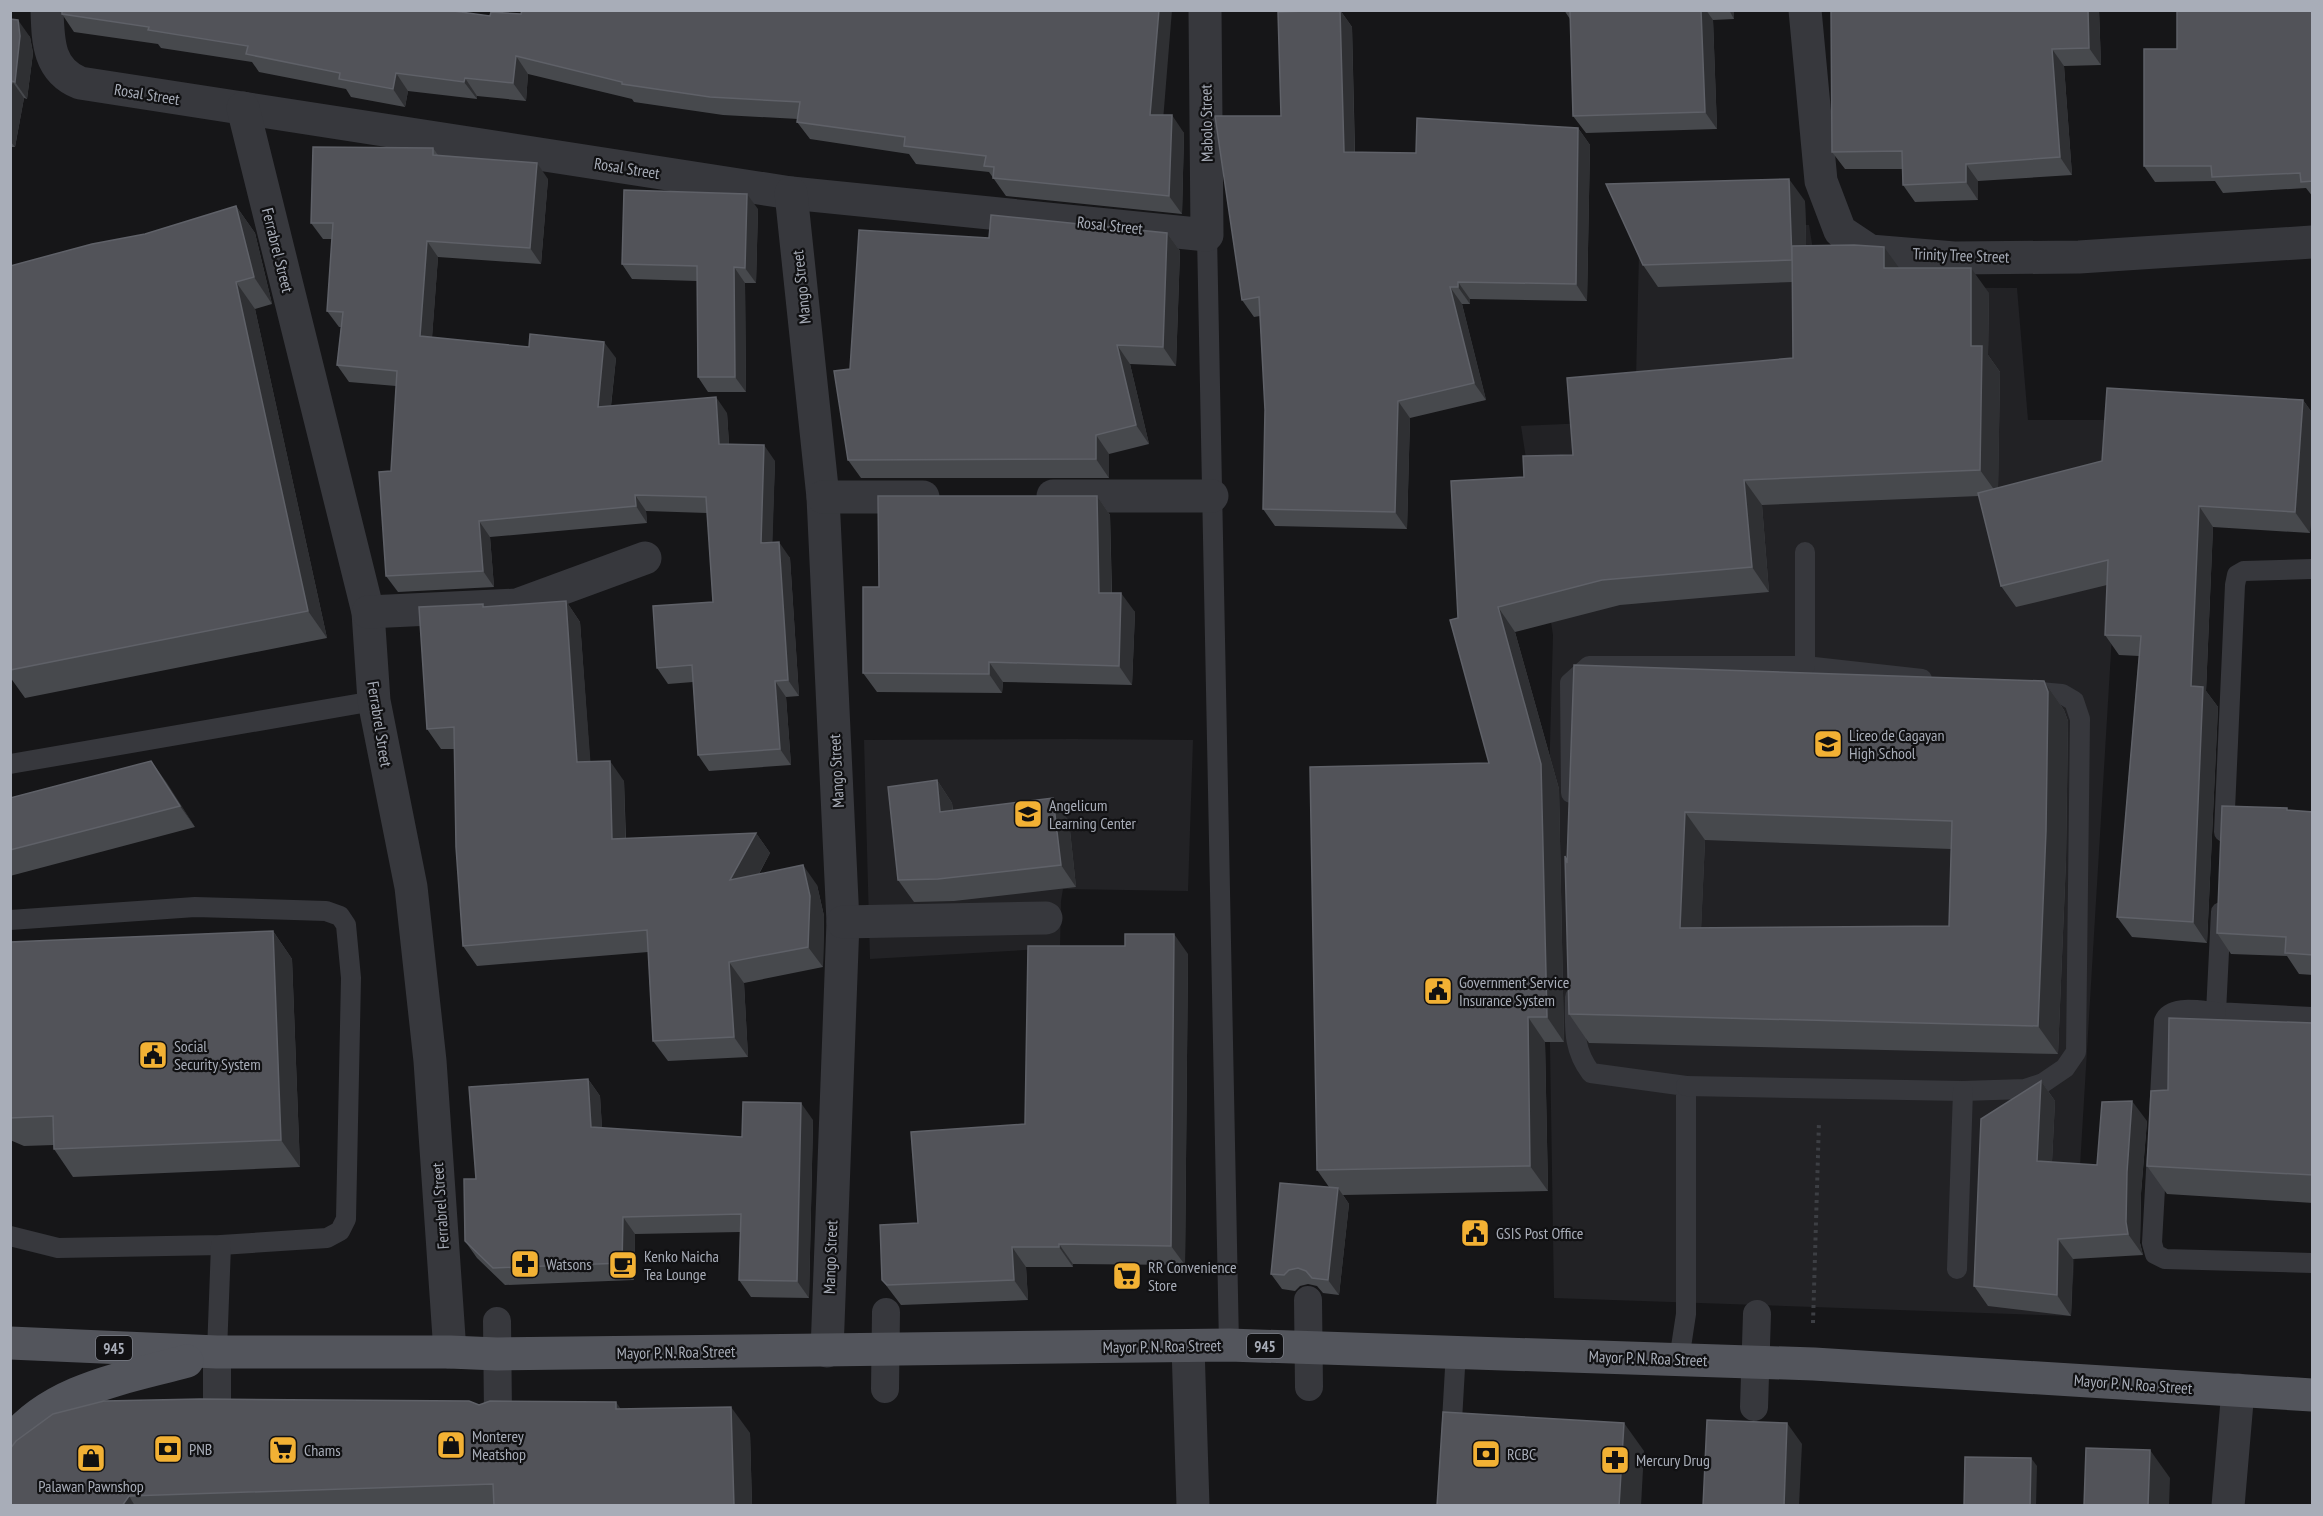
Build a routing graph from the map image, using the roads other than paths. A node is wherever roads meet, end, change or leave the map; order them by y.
1 (47, 10) edge
2 (1205, 10) edge
3 (1805, 10) edge
4 (243, 108) junction
5 (1786, 181) edge
6 (1821, 181) junction
7 (791, 193) junction
8 (1207, 235) junction
9 (2313, 242) edge
10 (953, 496) edge
11 (1024, 496) edge
12 (1212, 496) junction
13 (823, 497) junction
14 (1805, 552) dead end
15 (645, 558) dead end
16 (2313, 570) edge
17 (368, 612) junction
18 (1805, 666) junction
19 (1945, 681) edge
20 (2015, 689) edge
21 (374, 700) junction
22 (10, 764) edge
23 (1571, 815) edge
24 (2224, 846) edge
25 (2222, 893) edge
26 (1046, 918) dead end
27 (10, 920) edge
28 (843, 922) junction
29 (1575, 981) edge
30 (2216, 1012) junction
31 (2313, 1017) edge
32 (1686, 1086) junction
33 (1964, 1091) junction
34 (10, 1236) edge
35 (221, 1245) junction
36 (2313, 1263) edge
37 (1957, 1269) dead end
38 (1308, 1300) dead end
39 (886, 1312) edge
40 (1757, 1314) dead end
41 (497, 1321) dead end
42 (10, 1343) edge
43 (1229, 1345) junction
44 (1188, 1346) junction
45 (1308, 1348) junction
46 (886, 1349) junction
47 (827, 1351) junction
48 (1456, 1351) junction
49 (217, 1352) junction
50 (450, 1352) junction
51 (497, 1354) junction
52 (1679, 1360) junction
53 (1756, 1362) junction
54 (1309, 1387) dead end
55 (885, 1389) dead end
56 (2238, 1390) junction
57 (2313, 1395) edge
58 (217, 1402) edge
59 (1754, 1407) dead end
60 (498, 1415) edge
61 (10, 1443) edge
62 (1450, 1458) edge
63 (1193, 1506) edge
64 (2228, 1506) edge

1 - 4 street, Rosal Street
2 - 8 street, Mabolo Street
3 - 6 street, Trinity Tree Street
4 - 7 street, Rosal Street
4 - 17 street, Ferrabrel Street
5 - 6 street
6 - 9 street, Trinity Tree Street
7 - 8 street, Rosal Street
7 - 13 street, Mango Street
8 - 12 lane
10 - 13 street
11 - 12 street
12 - 43 lane
13 - 28 street, Mango Street
14 - 18 lane
15 - 17 street
16 - 24 lane
17 - 21 street, Ferrabrel Street
18 - 19 lane
18 - 23 lane
20 - 33 lane
21 - 22 lane
21 - 50 street, Ferrabrel Street
25 - 30 lane
26 - 28 street
27 - 35 lane
28 - 47 street, Mango Street
29 - 32 lane
30 - 31 lane
30 - 36 lane
32 - 33 lane
32 - 52 lane
33 - 37 lane
34 - 35 lane
35 - 49 lane
38 - 45 street
39 - 46 street
40 - 53 street
41 - 51 street
42 - 49 main road, Mayor P. N. Roa Street / 945
43 - 44 main road, Mayor P. N. Roa Street / 945
43 - 45 main road, Mayor P. N. Roa Street / 945
44 - 46 main road, Mayor P. N. Roa Street / 945
44 - 63 street
45 - 48 main road, Mayor P. N. Roa Street / 945
45 - 54 street
46 - 47 main road, Mayor P. N. Roa Street / 945
46 - 55 street
47 - 51 main road, Mayor P. N. Roa Street / 945
48 - 52 main road, Mayor P. N. Roa Street / 945
48 - 62 lane
49 - 50 main road, Mayor P. N. Roa Street / 945
49 - 58 street
49 - 61 main road
50 - 51 main road, Mayor P. N. Roa Street / 945
51 - 60 street
52 - 53 main road, Mayor P. N. Roa Street / 945
53 - 56 main road, Mayor P. N. Roa Street / 945
53 - 59 street
56 - 57 main road, Mayor P. N. Roa Street / 945
56 - 64 street

